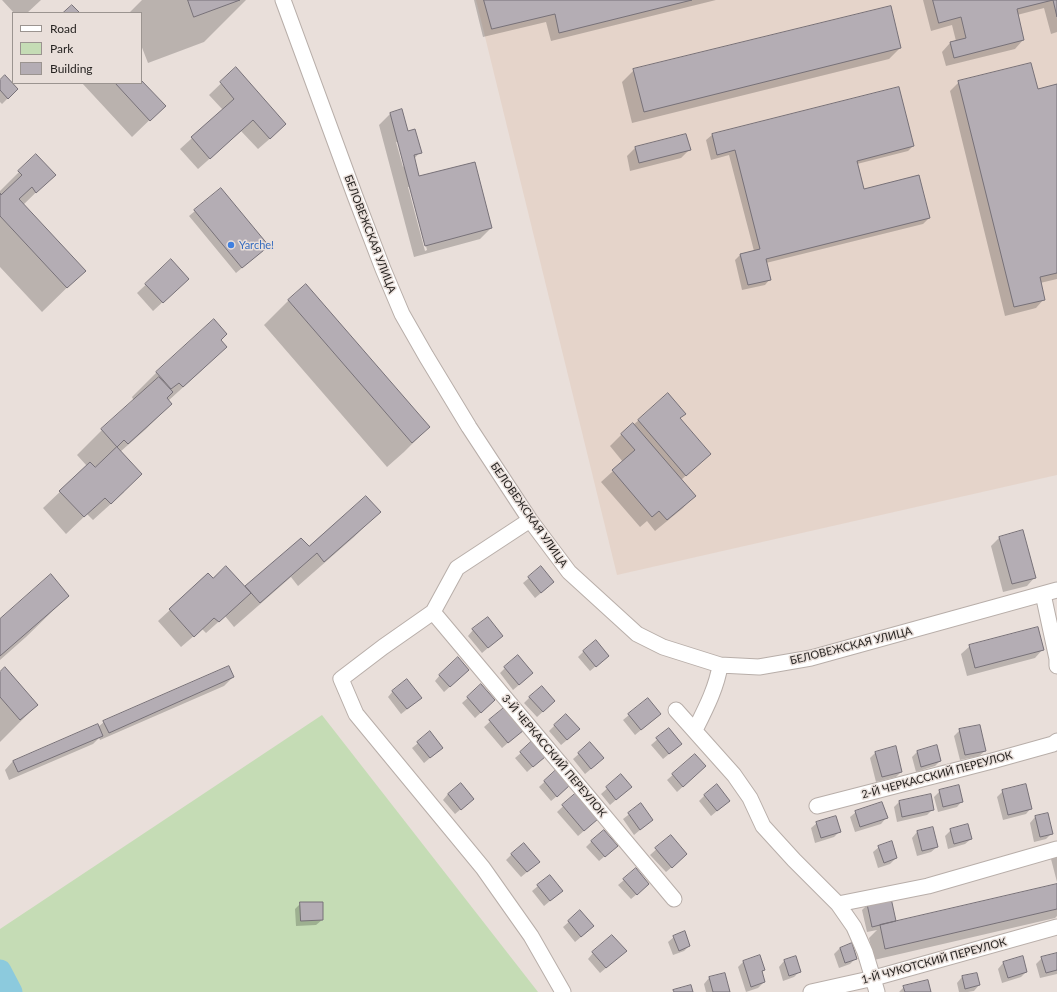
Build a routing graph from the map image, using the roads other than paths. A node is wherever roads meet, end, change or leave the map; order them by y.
1 (283, 0) edge
2 (530, 520) junction
3 (1057, 590) edge
4 (1043, 594) junction
5 (433, 612) junction
6 (720, 665) junction
7 (1057, 666) edge
8 (676, 710) dead end
9 (695, 730) junction
10 (1057, 741) edge
11 (817, 806) dead end
12 (1057, 849) edge
13 (674, 899) dead end
14 (838, 904) junction
15 (1057, 927) edge
16 (876, 985) edge
17 (562, 992) edge
18 (811, 992) edge

1 - 2 street, БЕЛОВЕЖСКАЯ УЛИЦА
2 - 5 street
2 - 6 street, БЕЛОВЕЖСКАЯ УЛИЦА
3 - 4 street, БЕЛОВЕЖСКАЯ УЛИЦА
4 - 6 street, БЕЛОВЕЖСКАЯ УЛИЦА
4 - 7 street
5 - 13 street, 3-Й ЧЕРКАССКИЙ ПЕРЕУЛОК
5 - 17 street
6 - 9 street
8 - 9 street
9 - 14 street
10 - 11 street, 2-Й ЧЕРКАССКИЙ ПЕРЕУЛОК
12 - 14 street
14 - 16 street
15 - 16 street, 1-Й ЧУКОТСКИЙ ПЕРЕУЛОК
16 - 18 street, 1-Й ЧУКОТСКИЙ ПЕРЕУЛОК

